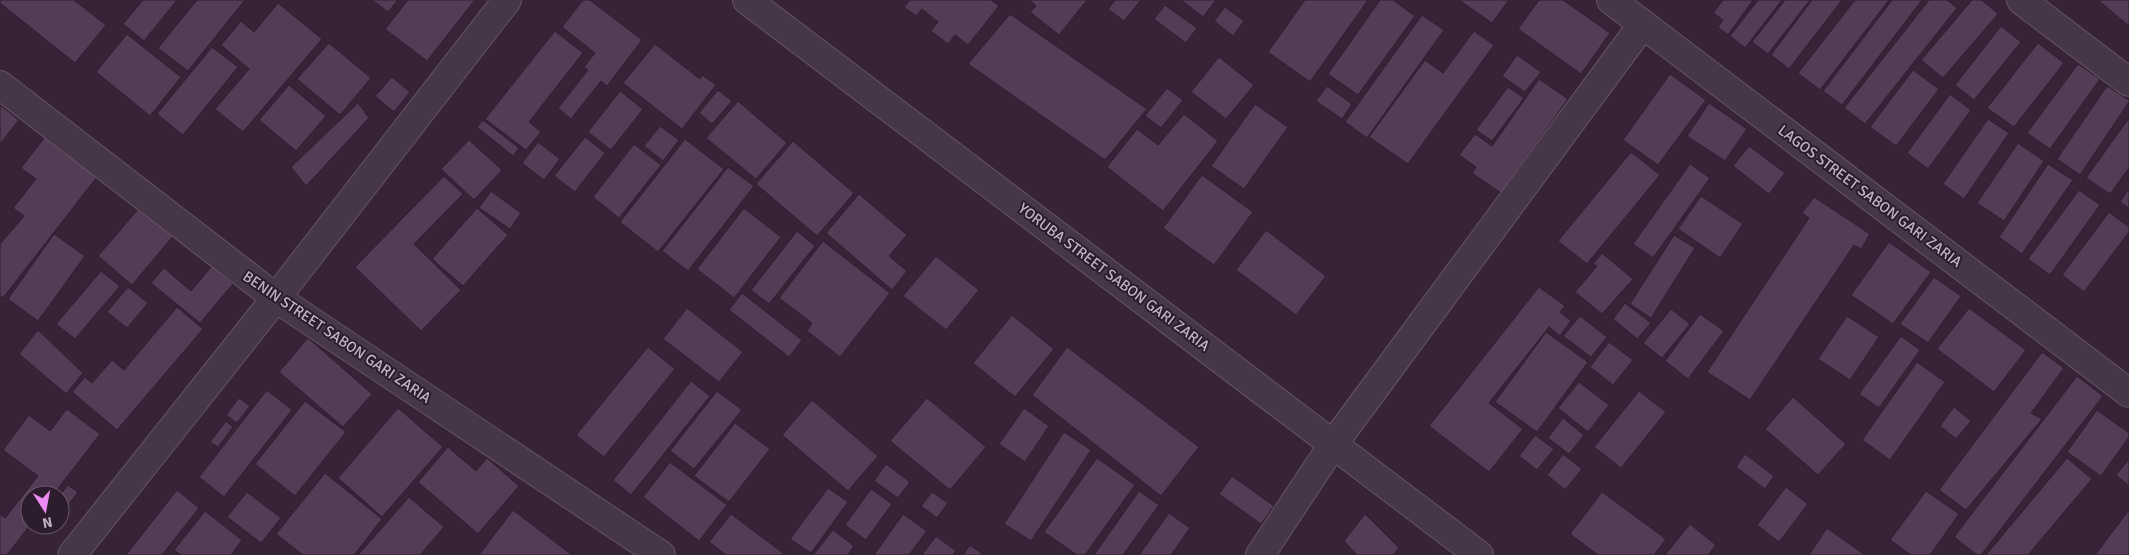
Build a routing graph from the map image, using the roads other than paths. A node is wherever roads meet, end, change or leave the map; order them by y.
1 (507, 0) edge
2 (747, 0) edge
3 (1611, 0) edge
4 (2021, 0) edge
5 (1643, 24) junction
6 (2129, 82) edge
7 (0, 85) edge
8 (276, 298) junction
9 (2129, 393) edge
10 (1334, 443) junction
11 (72, 555) edge
12 (662, 555) edge
13 (1260, 555) edge
14 (1479, 555) edge

1 - 8 street
2 - 10 street, YORUBA STREET SABON GARI ZARIA
3 - 5 street, LAGOS STREET SABON GARI ZARIA
4 - 6 street
5 - 9 street, LAGOS STREET SABON GARI ZARIA
5 - 10 street
7 - 8 street, BENIN STREET SABON GARI ZARIA
8 - 11 street
8 - 12 street, BENIN STREET SABON GARI ZARIA
10 - 13 street
10 - 14 street, YORUBA STREET SABON GARI ZARIA

